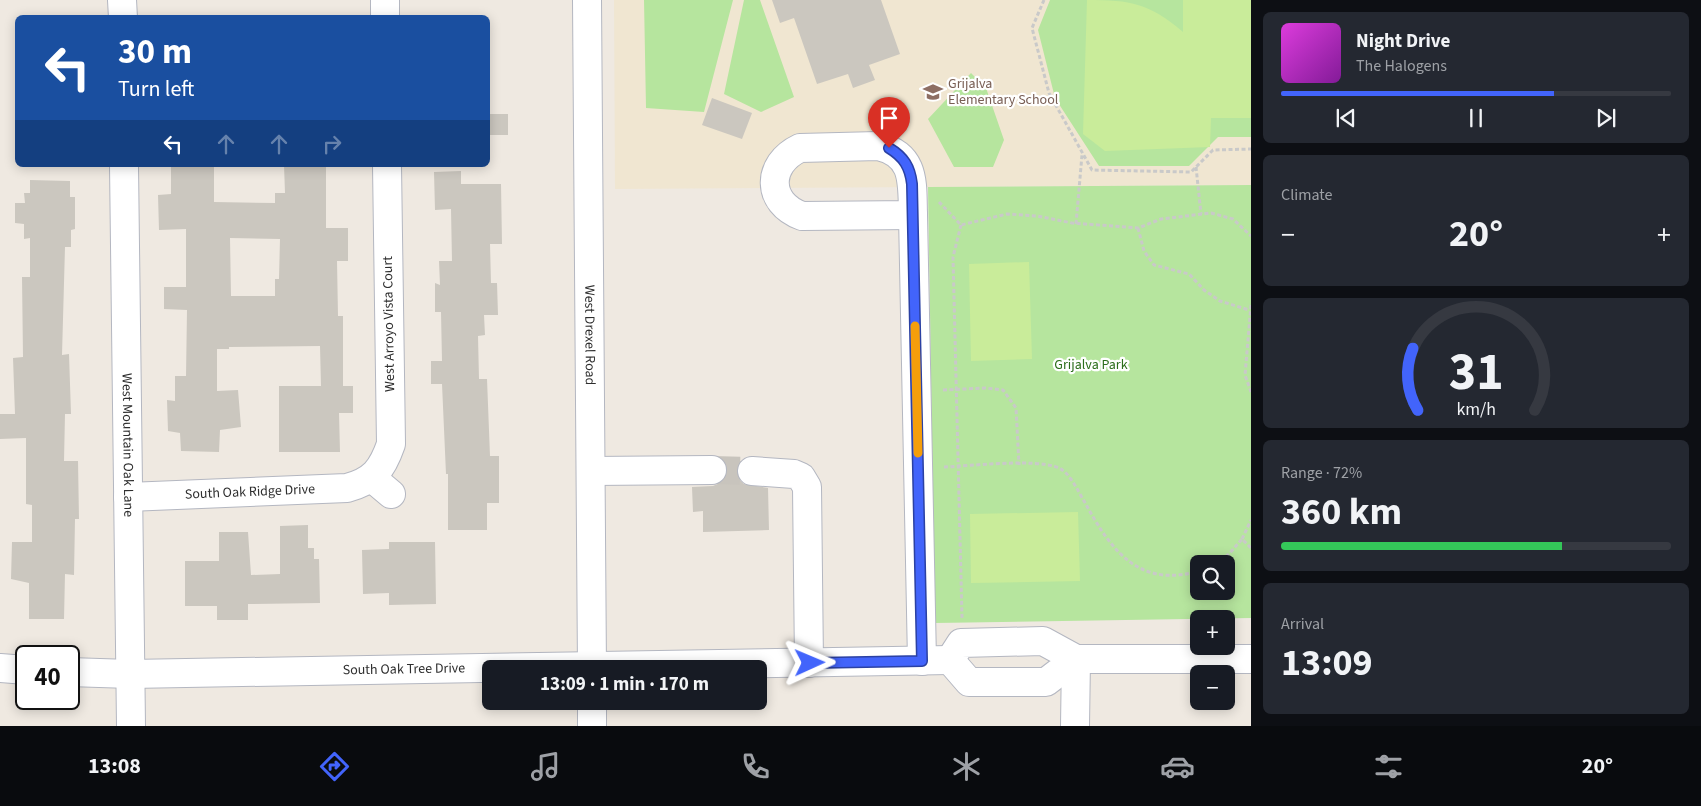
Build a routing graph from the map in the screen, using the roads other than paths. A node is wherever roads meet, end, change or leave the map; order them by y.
1 (122, 0) edge
2 (385, 0) edge
3 (587, 0) edge
4 (123, 15) edge
5 (385, 15) edge
6 (124, 167) edge
7 (387, 167) edge
8 (912, 206) junction
9 (712, 470) tunnel mouth
10 (591, 471) junction
11 (752, 471) tunnel mouth
12 (382, 486) joint
13 (128, 497) junction
14 (1076, 659) junction
15 (1251, 659) edge
16 (592, 660) edge
17 (950, 660) junction
18 (922, 661) junction
19 (810, 663) junction
20 (767, 664) edge
21 (0, 668) edge
22 (15, 669) edge
23 (482, 669) edge
24 (80, 672) edge
25 (130, 674) junction
26 (592, 710) edge
27 (131, 726) edge
28 (592, 726) edge
29 (1076, 726) edge

1 - 4 street
2 - 5 street
3 - 10 street, West Drexel Road
6 - 13 street, West Mountain Oak Lane
7 - 12 street, West Arroyo Vista Court
8 - 8 street
8 - 18 street
9 - 10 street
10 - 16 street, West Drexel Road
11 - 19 street
12 - 13 street, South Oak Ridge Drive
13 - 25 street, West Mountain Oak Lane
14 - 15 street
14 - 17 street
14 - 17 street
14 - 29 street
17 - 18 street, South Oak Tree Drive
18 - 19 street, South Oak Tree Drive
19 - 20 street, South Oak Tree Drive
21 - 22 street
23 - 25 street, South Oak Tree Drive
24 - 25 street, South Oak Tree Drive
25 - 27 street, West Mountain Oak Lane
26 - 28 street

